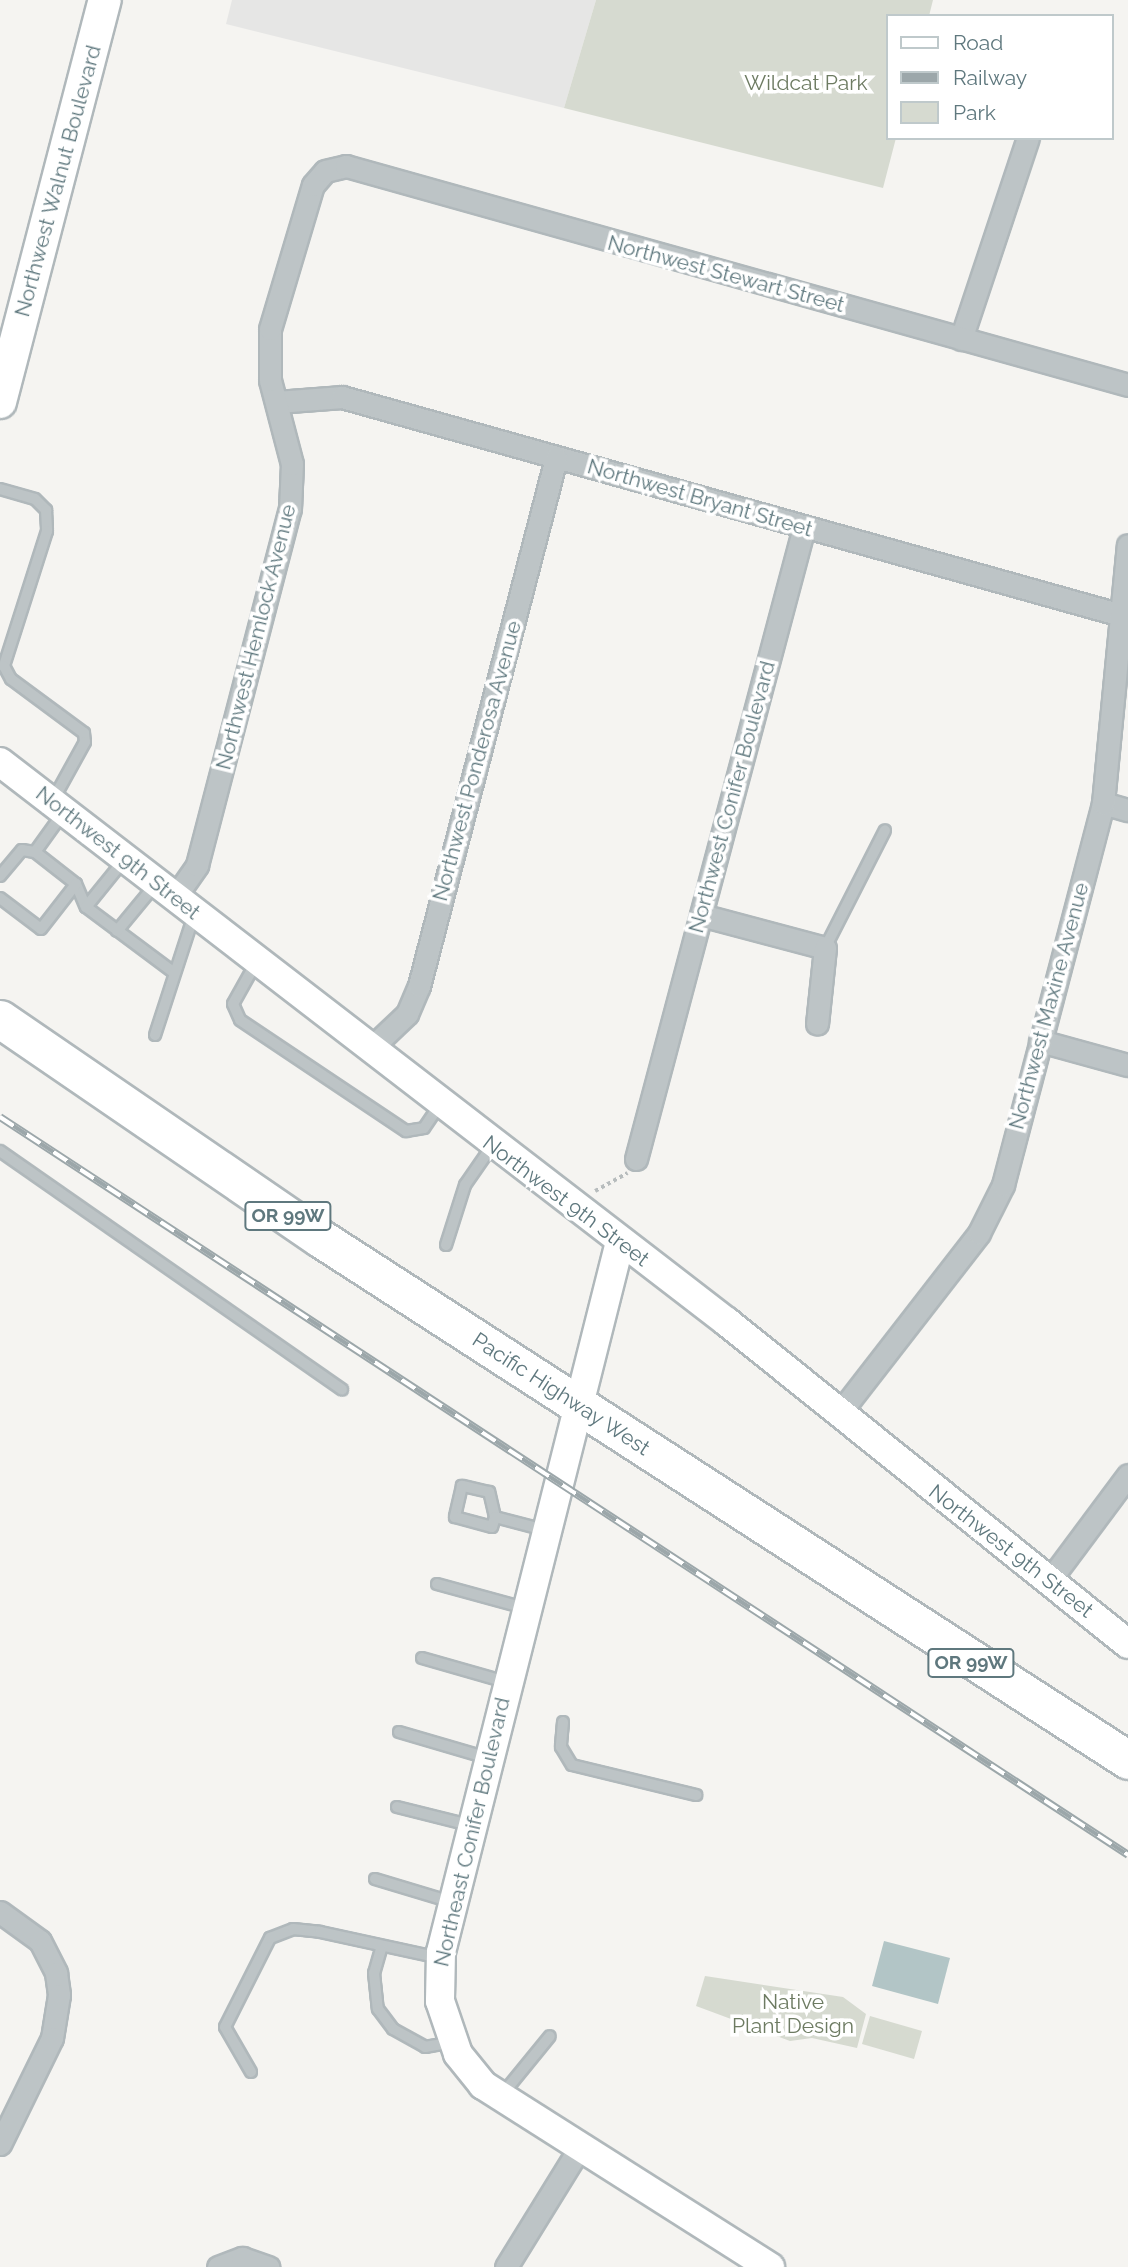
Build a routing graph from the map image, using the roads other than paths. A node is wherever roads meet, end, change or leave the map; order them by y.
1 (105, 0) edge
2 (1027, 140) edge
3 (325, 171) joint
4 (961, 339) junction
5 (1128, 385) edge
6 (0, 402) edge
7 (277, 402) junction
8 (556, 458) junction
9 (0, 489) edge
10 (804, 527) junction
11 (1128, 545) edge
12 (1121, 615) junction
13 (0, 762) edge
14 (1103, 803) junction
15 (58, 806) junction
16 (1128, 810) edge
17 (885, 830) dead end
18 (36, 852) junction
19 (125, 858) junction
20 (0, 876) edge
21 (76, 884) junction
22 (0, 898) edge
23 (176, 898) junction
24 (86, 907) junction
25 (701, 915) junction
26 (117, 932) junction
27 (825, 948) junction
28 (257, 961) junction
29 (173, 971) junction
30 (0, 1019) edge
31 (817, 1024) dead end
32 (155, 1035) dead end
33 (1041, 1041) junction
34 (370, 1049) junction
35 (1128, 1065) edge
36 (440, 1104) junction
37 (492, 1146) junction
38 (0, 1152) edge
39 (636, 1159) road end
40 (620, 1242) junction
41 (446, 1245) dead end
42 (342, 1390) dead end
43 (579, 1406) junction
44 (838, 1415) junction
45 (1128, 1475) edge
46 (495, 1517) junction
47 (545, 1530) junction
48 (1049, 1581) junction
49 (437, 1584) dead end
50 (525, 1608) junction
51 (1128, 1644) edge
52 (422, 1658) dead end
53 (506, 1682) junction
54 (563, 1722) dead end
55 (399, 1732) dead end
56 (488, 1758) junction
57 (1128, 1760) edge
58 (696, 1795) dead end
59 (397, 1807) dead end
60 (472, 1826) junction
61 (375, 1879) dead end
62 (454, 1903) junction
63 (0, 1912) edge
64 (381, 1949) junction
65 (440, 1958) junction
66 (550, 2035) dead end
67 (453, 2042) junction
68 (251, 2072) dead end
69 (499, 2098) junction
70 (0, 2144) edge
71 (579, 2148) junction
72 (218, 2267) edge
73 (268, 2267) edge
74 (506, 2267) edge
75 (770, 2267) edge

1 - 6 main road, Northwest Walnut Boulevard
2 - 4 street
3 - 4 street, Northwest Stewart Street
3 - 7 street, Northwest Hemlock Avenue
4 - 5 street, Northwest Stewart Street
7 - 8 street, Northwest Bryant Street
7 - 23 street, Northwest Hemlock Avenue
8 - 10 street, Northwest Bryant Street
8 - 34 street, Northwest Ponderosa Avenue
9 - 15 lane
10 - 12 street, Northwest Bryant Street
10 - 25 street, Northwest Conifer Boulevard
11 - 12 street, Northwest Maxine Avenue
12 - 14 street, Northwest Maxine Avenue
13 - 15 street, Northwest 9th Street
14 - 16 street
14 - 33 street, Northwest Maxine Avenue
15 - 18 lane
15 - 19 street, Northwest 9th Street
17 - 27 lane
18 - 20 lane
18 - 21 lane
19 - 23 street, Northwest 9th Street
19 - 24 lane
21 - 22 lane
21 - 24 lane
23 - 26 lane
23 - 28 street, Northwest 9th Street
23 - 29 lane
24 - 26 lane
25 - 27 street
25 - 39 street, Northwest Conifer Boulevard
26 - 29 lane
27 - 31 street
28 - 34 street, Northwest 9th Street
28 - 36 lane
29 - 32 lane
30 - 43 highway, Pacific Highway West / OR 99W
33 - 35 street
33 - 44 street, Northwest Maxine Avenue
34 - 36 street, Northwest 9th Street
36 - 37 street, Northwest 9th Street
37 - 40 street, Northwest 9th Street
37 - 41 lane
38 - 42 lane
40 - 43 street, Northeast Conifer Boulevard
40 - 44 street, Northwest 9th Street
43 - 47 street, Northeast Conifer Boulevard
43 - 57 highway, Pacific Highway West / OR 99W
44 - 48 street, Northwest 9th Street
45 - 48 street
46 - 46 lane
46 - 47 lane
47 - 50 street, Northeast Conifer Boulevard
48 - 51 street, Northwest 9th Street
49 - 50 lane
50 - 53 street, Northeast Conifer Boulevard
52 - 53 lane
53 - 56 street, Northeast Conifer Boulevard
54 - 58 lane
55 - 56 lane
56 - 60 street, Northeast Conifer Boulevard
59 - 60 lane
60 - 62 street, Northeast Conifer Boulevard
61 - 62 lane
62 - 65 street, Northeast Conifer Boulevard
63 - 70 street
64 - 65 lane
64 - 67 lane
64 - 68 lane
65 - 67 street, Northeast Conifer Boulevard
66 - 69 lane
67 - 69 street, Northeast Conifer Boulevard
69 - 71 street, Northeast Conifer Boulevard
71 - 74 street
71 - 75 street, Northeast Conifer Boulevard
72 - 73 street

